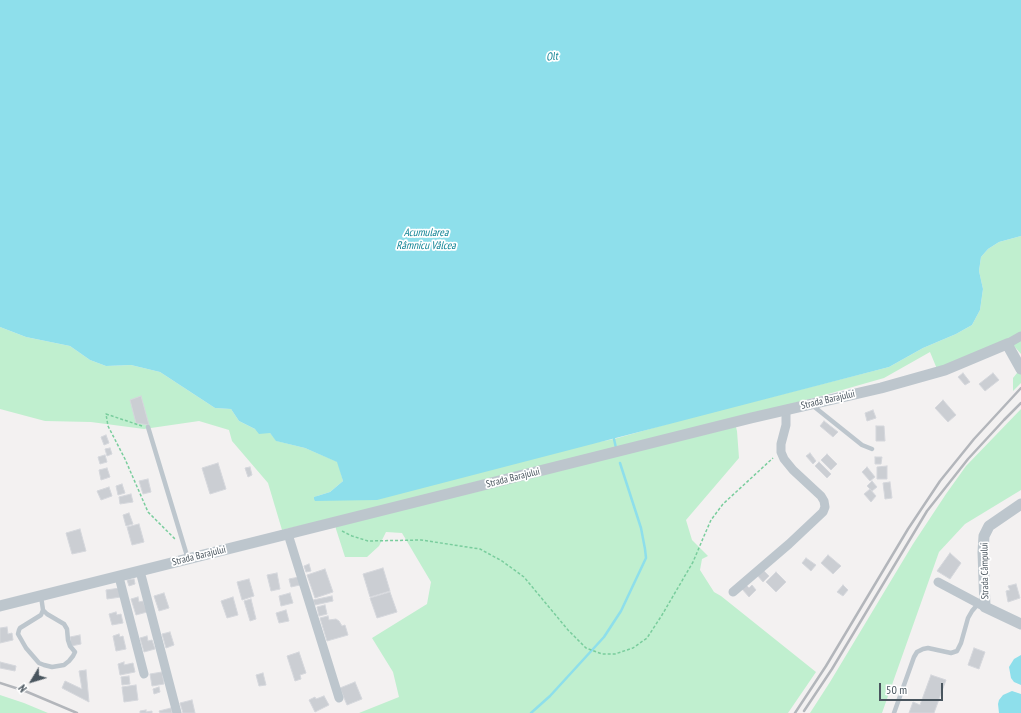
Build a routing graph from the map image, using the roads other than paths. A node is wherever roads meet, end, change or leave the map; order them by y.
1 (1021, 336) edge
2 (1007, 344) junction
3 (1021, 369) edge
4 (810, 404) junction
5 (786, 410) junction
6 (148, 428) road end
7 (872, 449) dead end
8 (1021, 504) edge
9 (288, 534) junction
10 (188, 559) junction
11 (140, 571) junction
12 (119, 577) junction
13 (938, 582) dead end
14 (733, 592) dead end
15 (41, 596) junction
16 (0, 606) edge
17 (982, 606) junction
18 (44, 610) junction
19 (1021, 624) edge
20 (144, 674) dead end
21 (339, 698) dead end
22 (177, 713) edge
23 (894, 713) edge

1 - 2 street, Strada Barajului
2 - 3 street
2 - 4 street, Strada Barajului
4 - 5 street, Strada Barajului
4 - 7 lane
5 - 9 street, Strada Barajului
5 - 14 street
6 - 10 lane
8 - 17 street, Strada Câmpului
9 - 10 street, Strada Barajului
9 - 21 street
10 - 11 street, Strada Barajului
11 - 12 street, Strada Barajului
11 - 22 street
12 - 15 street, Strada Barajului
12 - 20 street
13 - 17 street
15 - 16 street, Strada Barajului
15 - 18 lane
17 - 19 street
17 - 23 lane
18 - 18 lane

